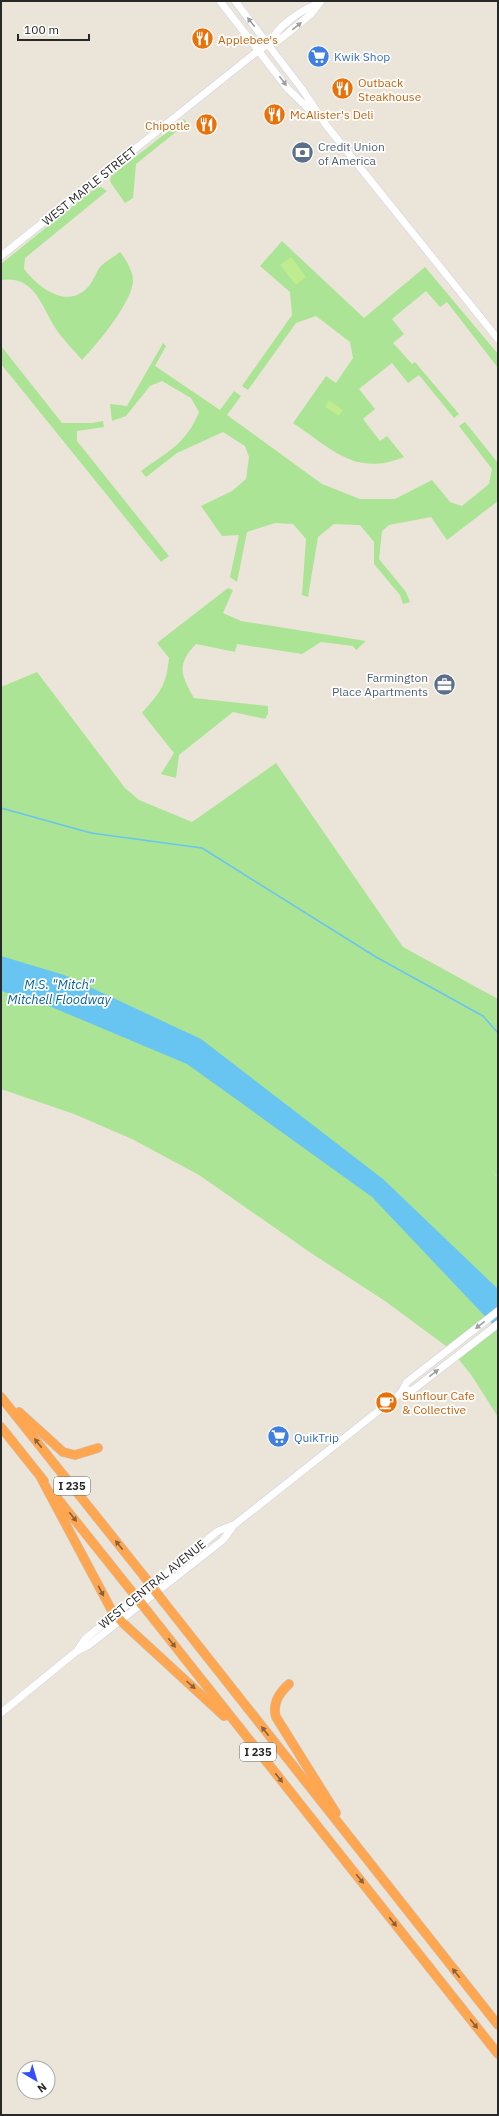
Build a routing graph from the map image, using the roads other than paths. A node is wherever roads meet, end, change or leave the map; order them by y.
1 (220, 1) edge
2 (235, 1) edge
3 (319, 3) edge
4 (270, 42) junction
5 (259, 50) junction
6 (326, 125) junction
7 (1, 256) edge
8 (498, 339) edge
9 (498, 1311) edge
10 (498, 1324) edge
11 (1, 1393) edge
12 (401, 1393) junction
13 (1, 1397) edge
14 (1, 1427) edge
15 (98, 1448) dead end
16 (40, 1476) junction
17 (117, 1617) junction
18 (289, 1684) dead end
19 (1, 1713) edge
20 (254, 1746) junction
21 (359, 1850) junction
22 (498, 2025) edge
23 (498, 2054) edge

1 - 5 main road
4 -> 2 main road
3 - 4 main road, WEST MAPLE STREET
4 - 5 main road, WEST MAPLE STREET
4 - 6 main road
5 -> 6 main road
5 - 7 main road, WEST MAPLE STREET
6 - 8 main road
9 -> 12 main road, WEST CENTRAL AVENUE
12 -> 10 main road, WEST CENTRAL AVENUE
11 - 15 highway
12 - 17 main road, WEST CENTRAL AVENUE
21 -> 13 highway, I 235, bridge
14 - 16 highway, I 235
16 -> 17 highway
16 -> 20 highway, I 235, bridge
17 - 19 main road, WEST CENTRAL AVENUE
17 -> 20 highway
18 - 21 highway
20 -> 23 highway, I 235
22 -> 21 highway, I 235

